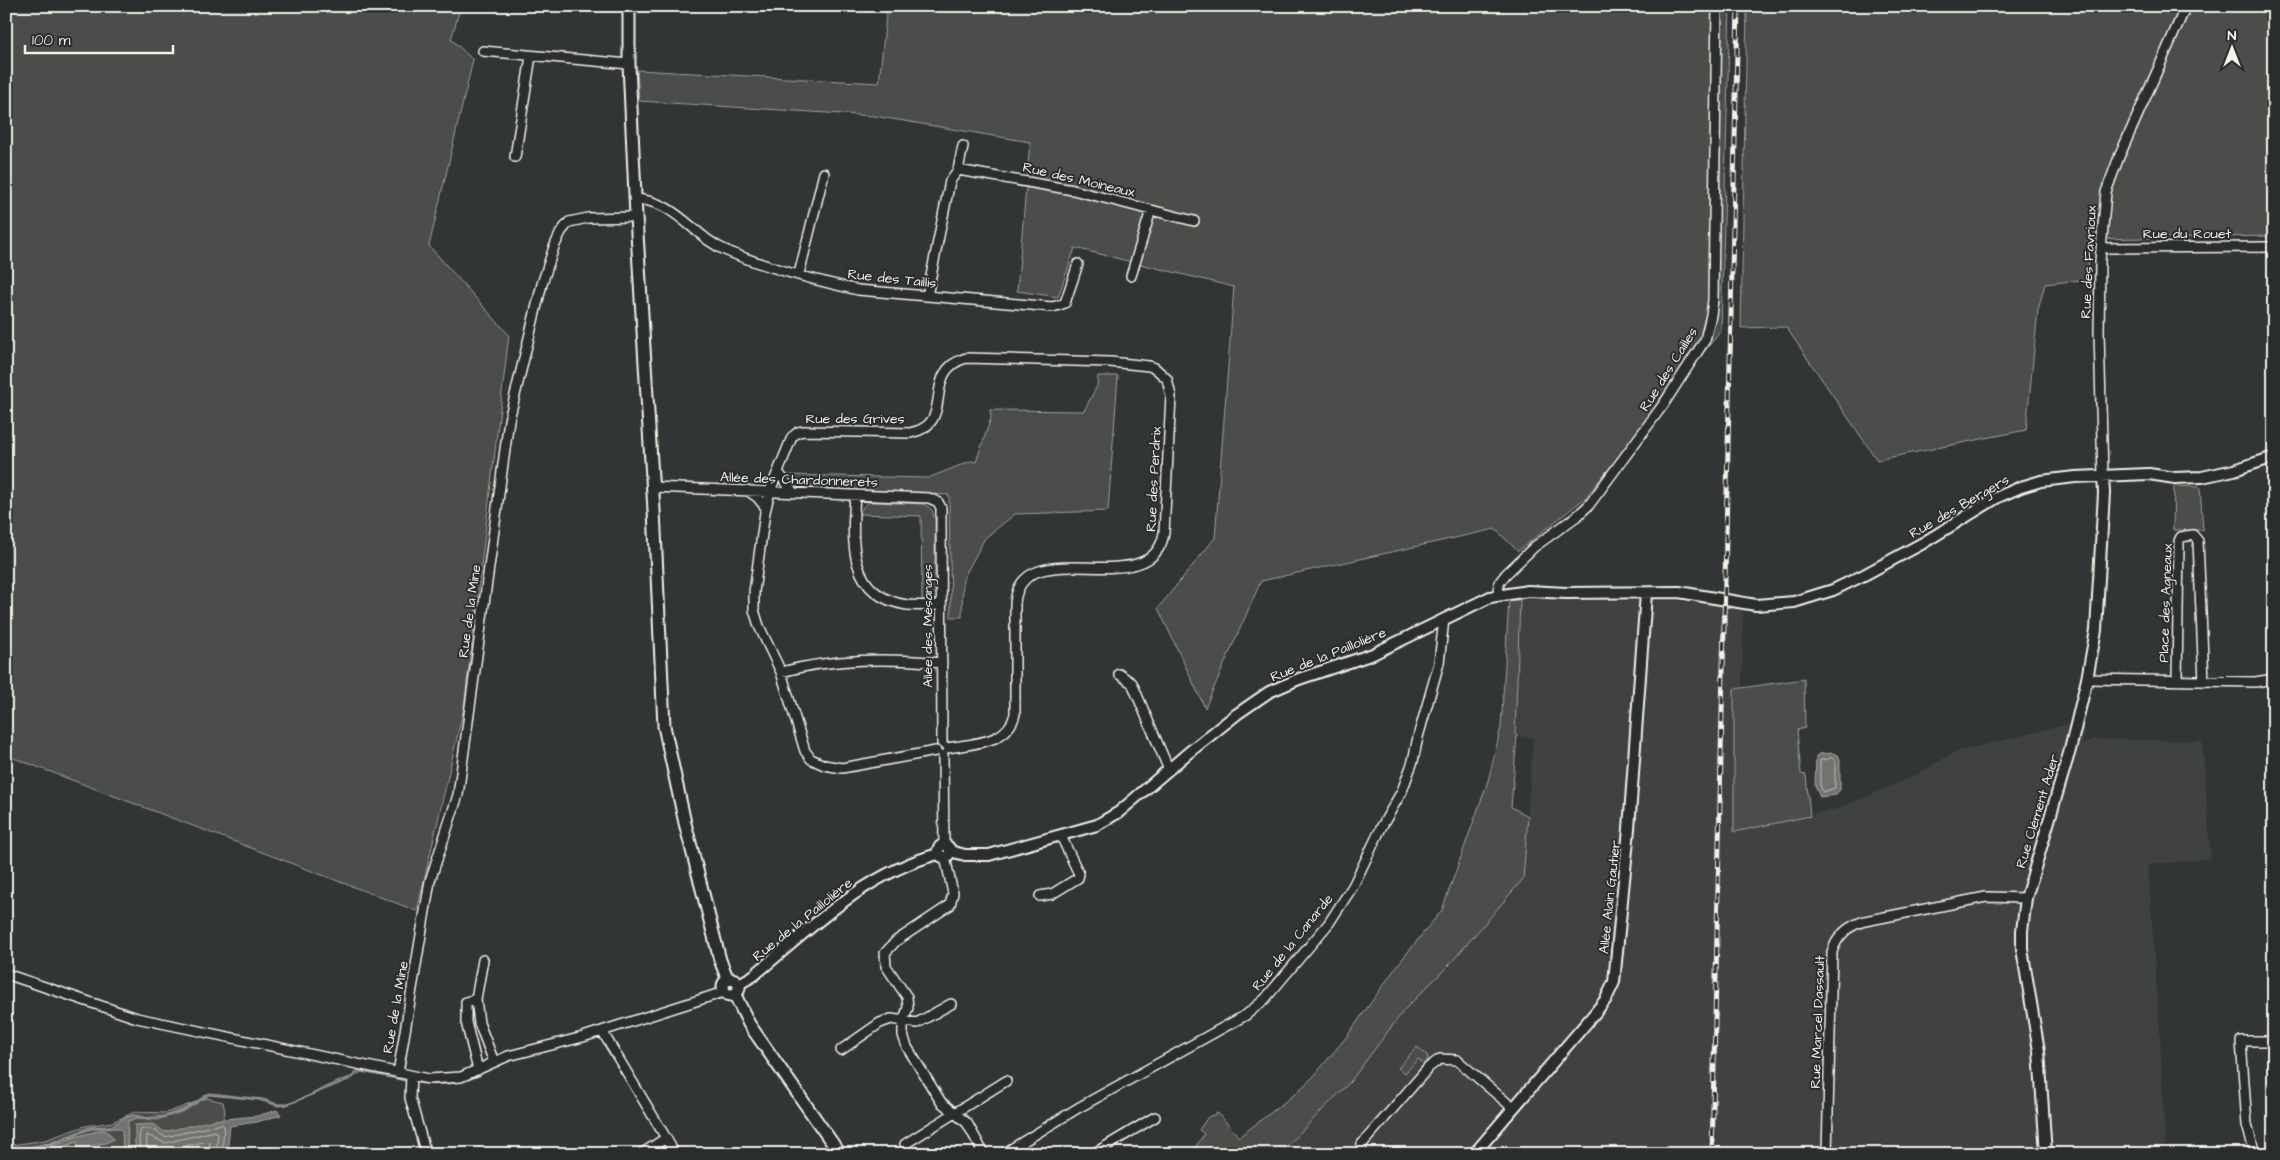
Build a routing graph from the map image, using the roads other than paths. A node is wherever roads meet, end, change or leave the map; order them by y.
1 (629, 6) edge
2 (1717, 6) edge
3 (2186, 6) edge
4 (483, 50) dead end
5 (532, 56) junction
6 (629, 64) junction
7 (963, 146) dead end
8 (515, 157) dead end
9 (958, 170) junction
10 (824, 173) dead end
11 (635, 199) junction
12 (1151, 210) junction
13 (636, 217) junction
14 (1194, 220) dead end
15 (2274, 246) edge
16 (2101, 248) junction
17 (1078, 264) dead end
18 (799, 274) junction
19 (1131, 276) dead end
20 (927, 296) junction
21 (1110, 362) joint
22 (2274, 457) edge
23 (778, 472) junction
24 (2103, 476) junction
25 (652, 487) junction
26 (746, 490) junction
27 (770, 491) junction
28 (793, 492) junction
29 (855, 495) junction
30 (766, 508) junction
31 (941, 508) joint
32 (1646, 593) junction
33 (1498, 595) junction
34 (1725, 600) joint
35 (941, 605) junction
36 (1444, 619) junction
37 (942, 663) junction
38 (781, 672) junction
39 (1119, 674) dead end
40 (2087, 679) junction
41 (2273, 680) edge
42 (2176, 681) junction
43 (2204, 682) junction
44 (942, 749) junction
45 (1169, 770) junction
46 (1061, 836) junction
47 (944, 852) junction
48 (1040, 896) dead end
49 (2026, 898) junction
50 (483, 960) dead end
51 (6, 974) edge
52 (728, 980) junction
53 (739, 984) junction
54 (730, 994) junction
55 (476, 999) junction
56 (951, 1004) dead end
57 (903, 1021) junction
58 (602, 1031) junction
59 (2274, 1041) edge
60 (841, 1050) dead end
61 (494, 1062) junction
62 (478, 1070) junction
63 (398, 1073) junction
64 (410, 1081) junction
65 (1006, 1081) dead end
66 (1513, 1108) junction
67 (957, 1113) junction
68 (1154, 1117) dead end
69 (666, 1138) junction
70 (905, 1144) dead end
71 (426, 1154) edge
72 (641, 1154) edge
73 (670, 1154) edge
74 (840, 1154) edge
75 (984, 1154) edge
76 (1003, 1154) edge
77 (1093, 1154) edge
78 (1360, 1154) edge
79 (1474, 1154) edge
80 (1827, 1154) edge
81 (2046, 1154) edge
82 (2255, 1154) edge

1 - 6 main road
2 - 33 street, Rue des Cailles
3 - 16 street, Rue des Favrioux
4 - 5 street
5 - 6 street
5 - 8 street
6 - 11 main road
7 - 9 street
9 - 12 street, Rue des Moineaux
9 - 20 street
10 - 18 street
11 - 13 main road
11 - 18 street, Rue des Taillis
12 - 14 street, Rue des Moineaux
12 - 19 street
13 - 25 main road
13 - 63 street, Rue de la Mine
15 - 16 street, Rue du Rouet
16 - 24 street, Rue des Favrioux
17 - 20 street, Rue des Taillis
18 - 20 street, Rue des Taillis
21 - 23 street, Rue des Grives
21 - 44 street, Rue des Perdrix
22 - 24 street, Rue des Bergers
23 - 27 street, Rue des Grives
23 - 28 street
24 - 34 street, Rue des Bergers
24 - 40 street, Rue Clément Ader
25 - 26 street, Allée des Chardonnerets
25 - 52 main road
26 - 27 street, Allée des Chardonnerets
26 - 30 street
27 - 28 street, Allée des Chardonnerets
27 - 30 street, Rue des Grives
28 - 29 street, Allée des Chardonnerets
29 - 31 street, Allée des Chardonnerets
29 - 35 street
30 - 38 street, Rue des Grives
31 - 35 street, Allée des Mésanges
32 - 33 street, Rue de la Paillolière
32 - 34 street, Rue de la Paillolière
32 - 66 street, Allée Alain Gautier
33 - 36 street, Rue de la Paillolière
35 - 37 street, Allée des Mésanges
36 - 45 street, Rue de la Paillolière
36 - 76 street, Rue de la Canarde
37 - 38 street
37 - 44 street, Allée des Mésanges
38 - 44 street, Rue des Perdrix
39 - 45 street
40 - 42 street
40 - 49 street, Rue Clément Ader
41 - 43 street
42 - 43 street
42 - 43 street, Place des Agneaux
44 - 47 street, Allée des Mésanges
45 - 46 street, Rue de la Paillolière
46 - 47 street, Rue de la Paillolière
46 - 48 street
47 - 53 street, Rue de la Paillolière
47 - 57 street, Allée des Mésanges
49 - 80 street, Rue Marcel Dassault
49 - 81 street, Rue Clément Ader
50 - 55 street
51 - 63 street
52 - 53 main road
52 - 54 main road
53 - 54 main road
54 - 58 street
54 - 74 main road
55 - 61 street
55 - 62 street
56 - 57 street
57 - 60 street
57 - 67 street
58 - 61 street
58 - 69 street
59 - 82 street
61 - 62 street
62 - 64 street
63 - 64 street
64 - 71 street
65 - 67 street
66 - 78 street
66 - 79 street, Allée Alain Gautier
67 - 70 street
67 - 75 street
68 - 77 street
69 - 72 street
69 - 73 street

